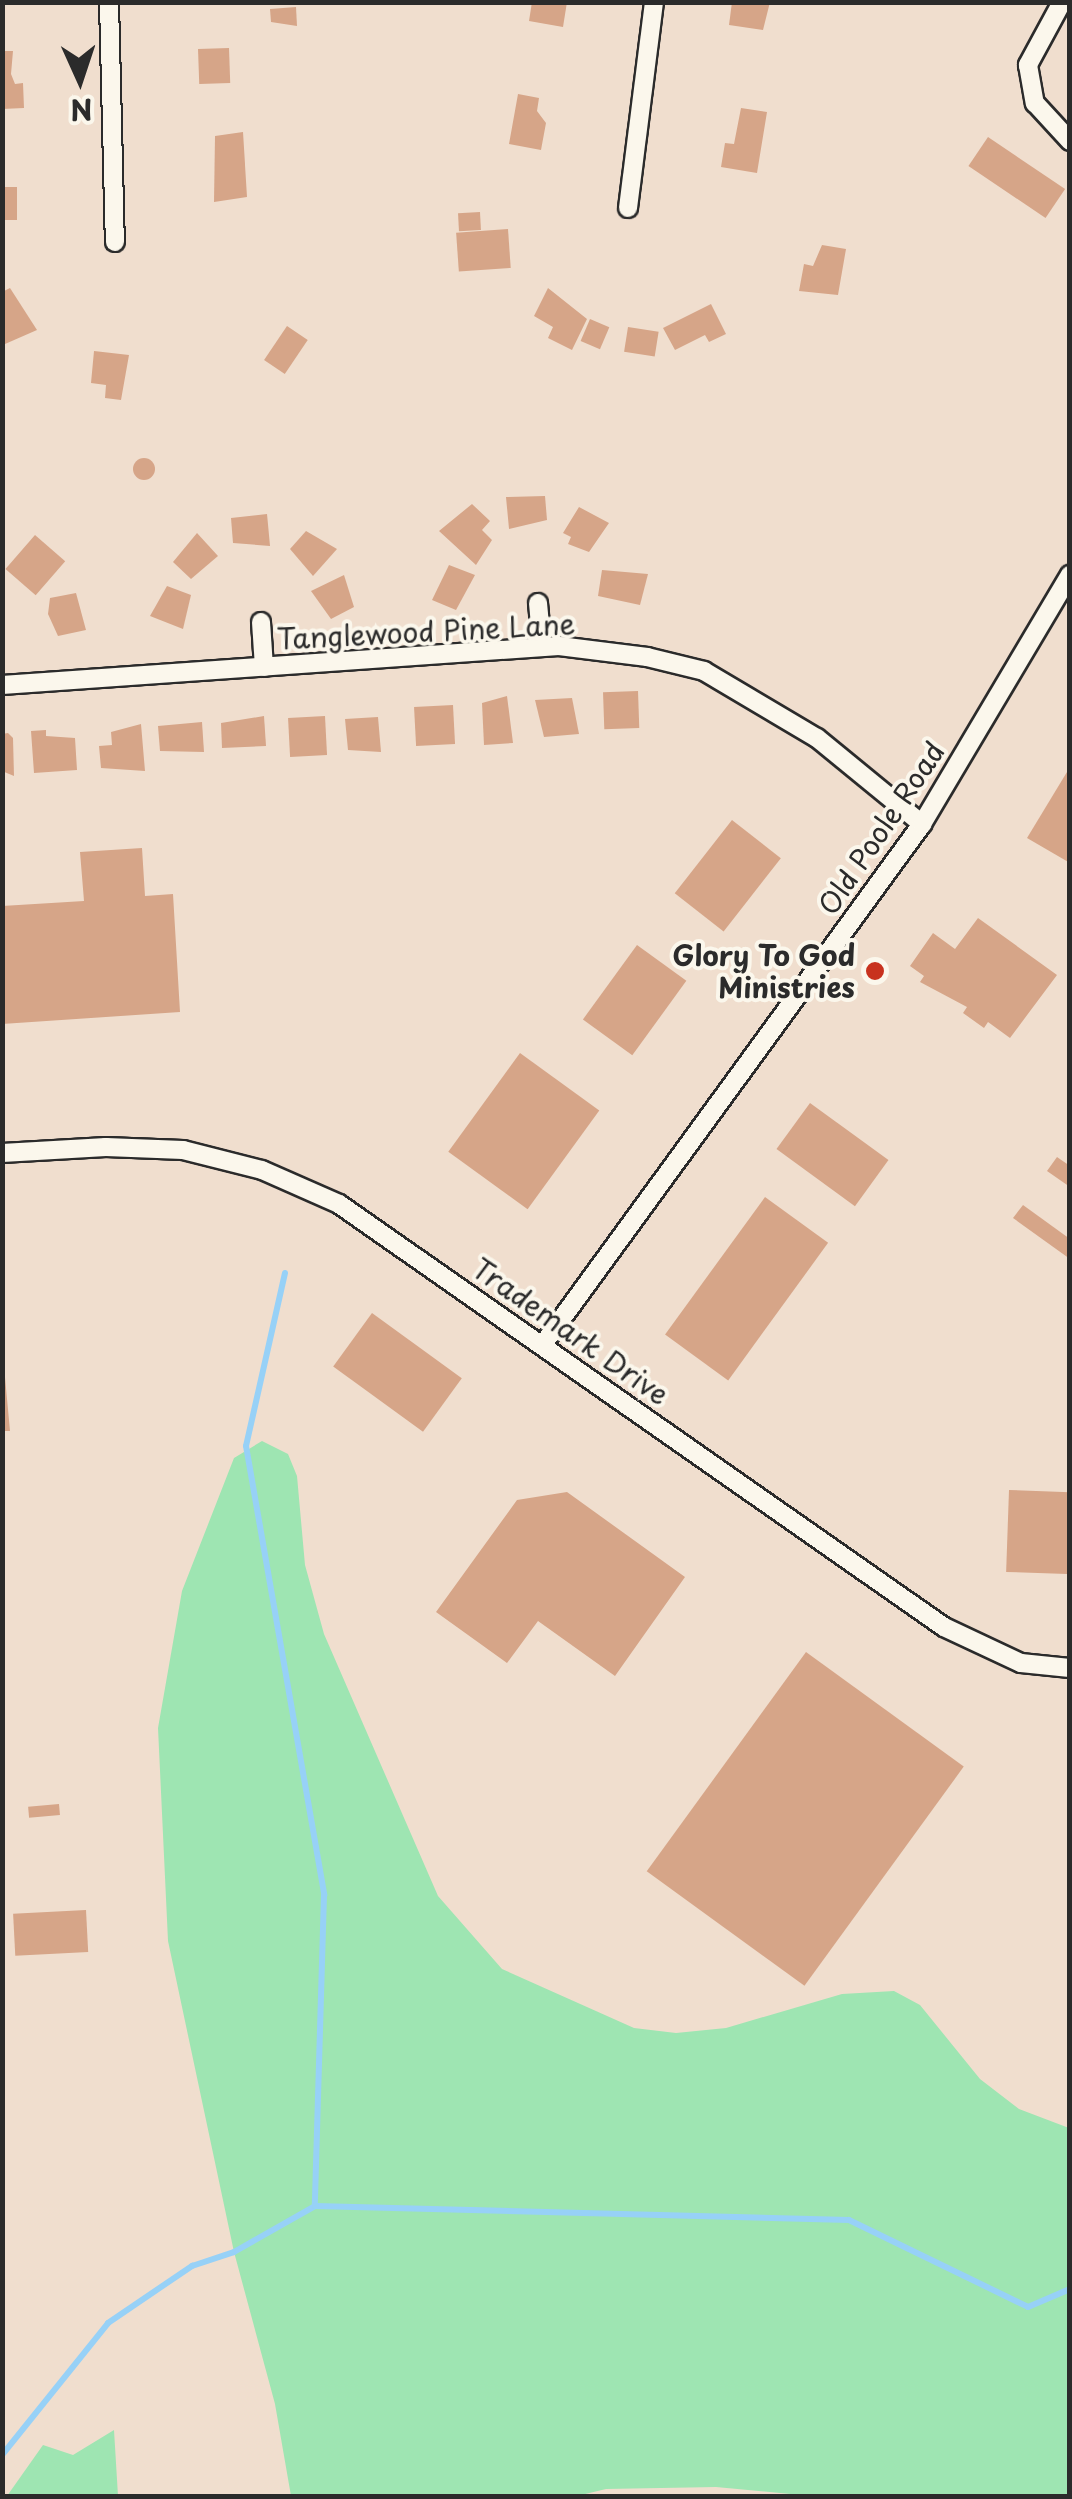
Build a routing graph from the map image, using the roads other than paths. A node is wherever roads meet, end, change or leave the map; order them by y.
1 (109, 2) edge
2 (654, 2) edge
3 (1062, 2) edge
4 (1070, 142) edge
5 (628, 208) dead end
6 (115, 242) dead end
7 (1070, 575) edge
8 (538, 603) dead end
9 (261, 622) dead end
10 (542, 647) junction
11 (264, 666) junction
12 (2, 685) edge
13 (922, 824) junction
14 (2, 1154) edge
15 (544, 1343) junction
16 (1070, 1668) edge

1 - 6 street
2 - 5 street
3 - 4 street
7 - 13 street, Old Poole Road
8 - 10 street
9 - 11 street
10 - 11 street, Tanglewood Pine Lane
10 - 13 street, Tanglewood Pine Lane
11 - 12 street, Tanglewood Pine Lane
13 - 15 street, Old Poole Road
14 - 15 street, Trademark Drive
15 - 16 street, Trademark Drive

